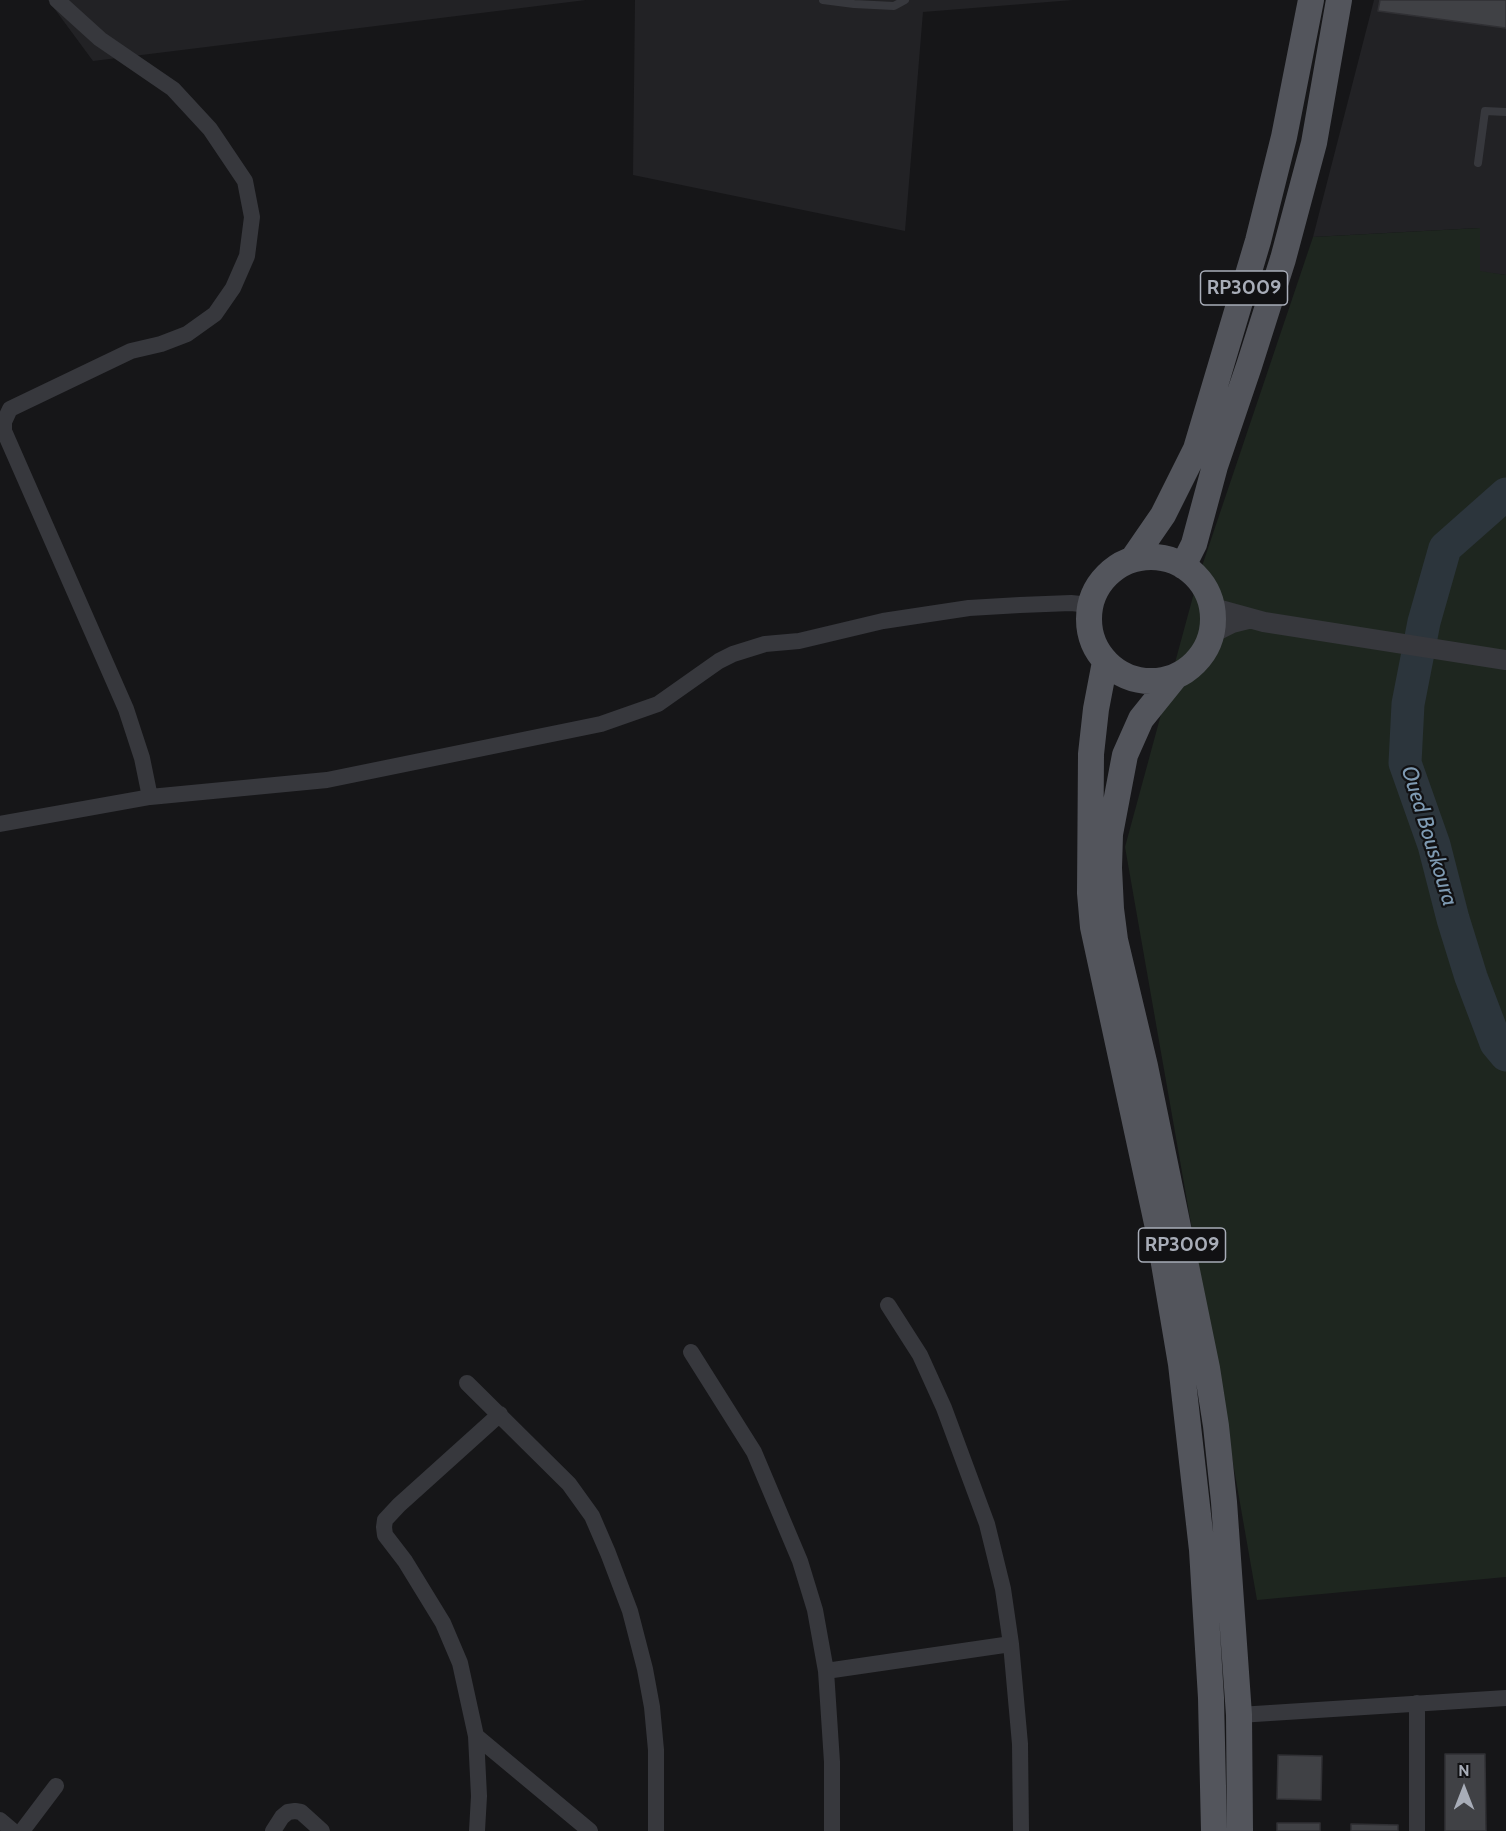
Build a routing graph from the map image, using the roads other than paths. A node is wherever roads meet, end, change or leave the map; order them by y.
1 (57, 0) edge
2 (823, 0) edge
3 (904, 0) edge
4 (1311, 0) edge
5 (1339, 0) edge
6 (1506, 112) edge
7 (1478, 163) dead end
8 (1132, 560) junction
9 (1183, 566) junction
10 (1090, 605) junction
11 (1213, 620) junction
12 (1506, 660) edge
13 (1105, 662) junction
14 (1173, 678) junction
15 (150, 797) junction
16 (0, 824) edge
17 (888, 1305) dead end
18 (691, 1352) dead end
19 (467, 1383) dead end
20 (500, 1414) junction
21 (1011, 1644) junction
22 (826, 1671) junction
23 (1506, 1698) edge
24 (1417, 1703) junction
25 (1239, 1715) junction
26 (476, 1736) junction
27 (56, 1786) dead end
28 (0, 1820) edge
29 (13, 1831) edge
30 (22, 1831) edge
31 (273, 1831) edge
32 (322, 1831) edge
33 (477, 1831) edge
34 (590, 1831) edge
35 (656, 1831) edge
36 (832, 1831) edge
37 (1021, 1831) edge
38 (1214, 1831) edge
39 (1240, 1831) edge
40 (1417, 1831) edge

1 - 15 street
2 - 3 lane
4 - 8 main road, RP3009
5 - 9 main road, RP3009
6 - 7 lane
8 - 9 main road, RP3009
8 - 10 main road, RP3009
9 - 11 main road, RP3009
10 - 13 main road, RP3009
10 - 15 street
11 - 12 street
11 - 14 main road, RP3009
13 - 14 main road, RP3009
13 - 38 main road, RP3009
14 - 25 main road, RP3009
15 - 16 street
17 - 21 street
18 - 22 street
19 - 20 street
20 - 26 street
20 - 35 street
21 - 22 street
21 - 37 street
22 - 36 street
23 - 24 street
24 - 25 street
24 - 40 street
25 - 39 main road, RP3009
26 - 33 street
26 - 34 street
27 - 30 street
28 - 29 street
31 - 32 street

